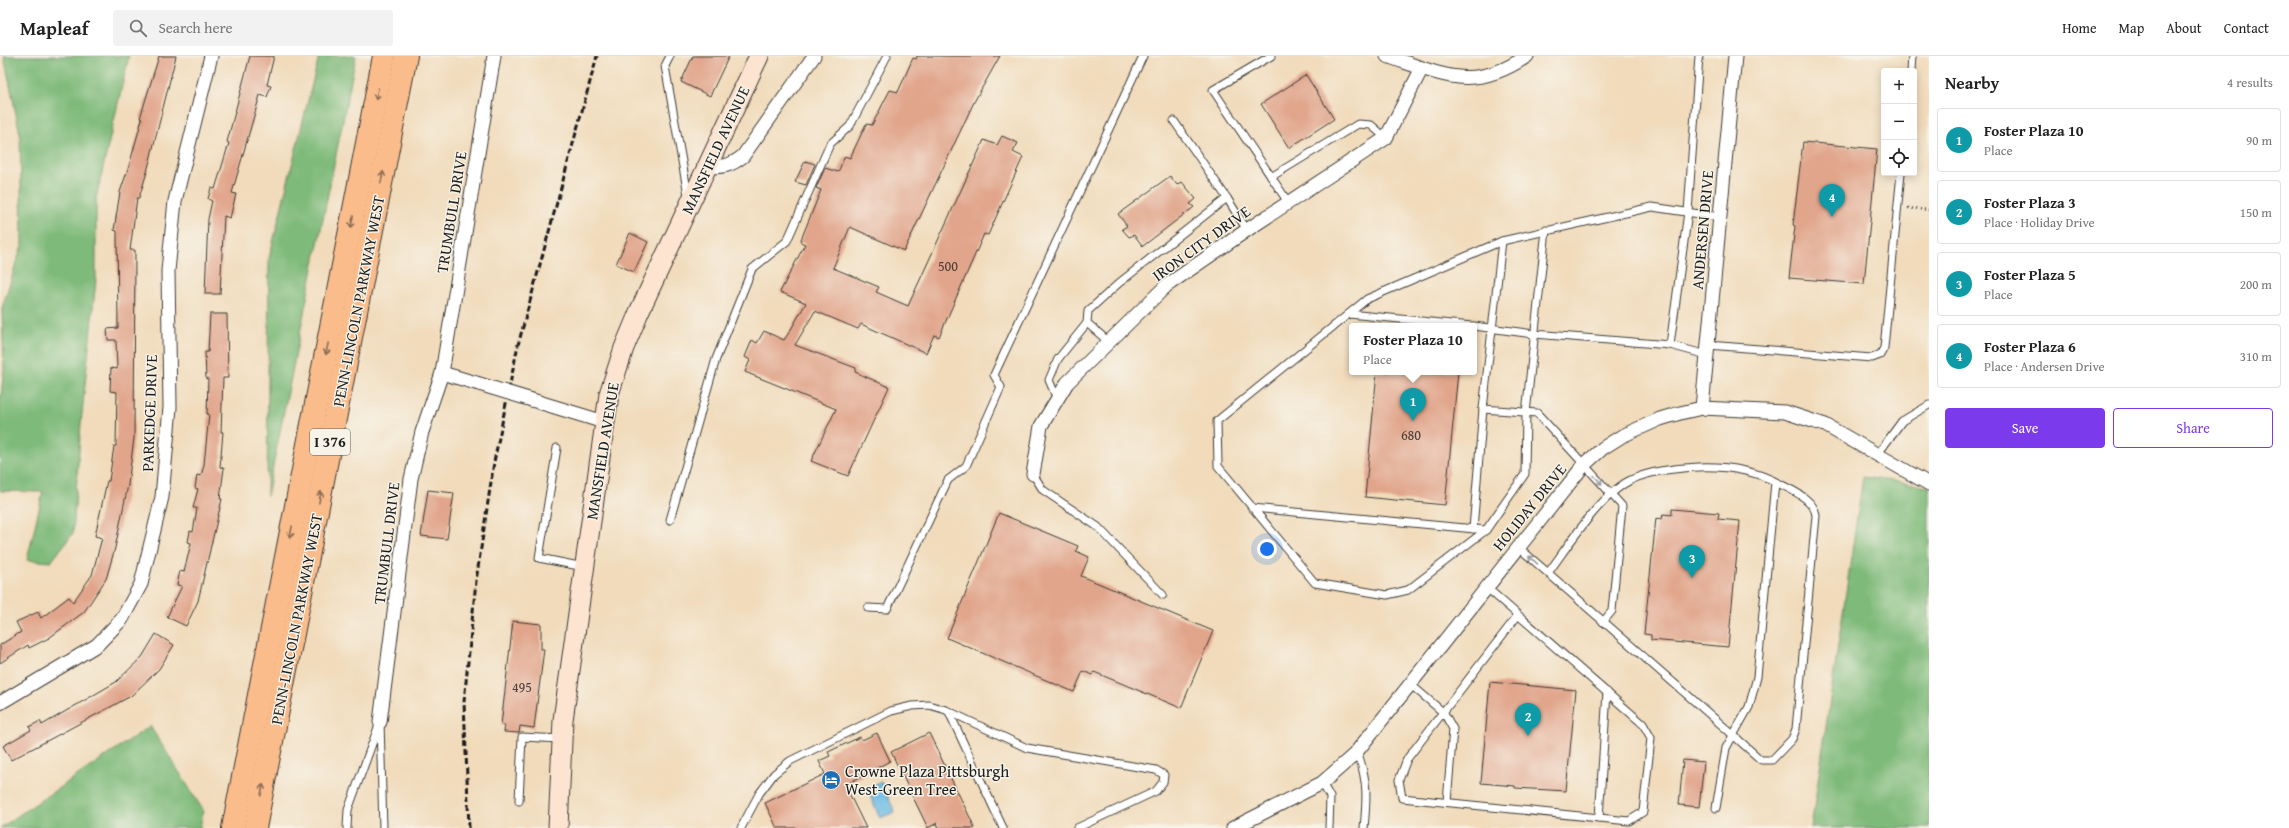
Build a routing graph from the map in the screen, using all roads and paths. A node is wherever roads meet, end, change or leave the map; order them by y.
1 (211, 56) edge
2 (384, 56) edge
3 (406, 56) edge
4 (494, 56) edge
5 (670, 56) edge
6 (759, 56) edge
7 (814, 56) edge
8 (887, 56) edge
9 (1143, 56) edge
10 (1271, 56) edge
11 (1387, 56) edge
12 (1527, 56) edge
13 (1699, 56) edge
14 (1735, 56) edge
15 (1912, 56) edge
16 (1422, 68) junction
17 (1911, 68) edge
18 (1174, 121) dead end
19 (1386, 138) junction
20 (708, 167) junction
21 (1901, 176) edge
22 (1271, 177) junction
23 (1227, 198) junction
24 (1288, 202) junction
25 (690, 204) junction
26 (1907, 208) dead end
27 (1929, 210) edge
28 (1688, 212) junction
29 (1720, 216) junction
30 (1247, 230) junction
31 (1546, 230) junction
32 (1502, 241) junction
33 (1349, 314) junction
34 (1087, 323) junction
35 (1442, 323) edge
36 (1477, 326) edge
37 (1492, 328) junction
38 (1534, 334) junction
39 (1109, 342) junction
40 (1670, 346) junction
41 (1707, 350) junction
42 (442, 372) junction
43 (1057, 399) junction
44 (1929, 405) edge
45 (1702, 408) junction
46 (1483, 409) junction
47 (1526, 413) junction
48 (604, 422) junction
49 (557, 448) dead end
50 (1877, 455) junction
51 (1584, 465) junction
52 (1033, 474) joint
53 (1775, 482) junction
54 (1929, 484) edge
55 (1611, 495) junction
56 (1252, 508) junction
57 (670, 520) dead end
58 (1473, 529) junction
59 (1486, 530) junction
60 (1518, 547) junction
61 (584, 567) junction
62 (1548, 573) junction
63 (1486, 587) junction
64 (1163, 595) dead end
65 (868, 608) dead end
66 (1518, 615) junction
67 (1603, 622) junction
68 (1410, 684) junction
69 (1607, 692) junction
70 (0, 704) edge
71 (949, 712) junction
72 (1444, 713) junction
73 (380, 722) junction
74 (1732, 734) junction
75 (561, 739) junction
76 (1357, 751) junction
77 (1322, 784) junction
78 (519, 801) dead end
79 (1447, 802) junction
80 (1716, 808) dead end
81 (1599, 818) junction
82 (744, 826) edge
83 (233, 828) edge
84 (255, 828) edge
85 (346, 828) edge
86 (383, 828) edge
87 (558, 828) edge
88 (1003, 828) edge
89 (1077, 828) edge
90 (1233, 828) edge
91 (1329, 828) edge
92 (1364, 828) edge

1 - 70 street, PARKEDGE DRIVE
2 -> 83 highway, PENN-LINCOLN PARKWAY WEST / I 376
84 -> 3 highway, PENN-LINCOLN PARKWAY WEST / I 376
4 - 42 street, TRUMBULL DRIVE
5 - 25 lane
6 - 20 main road, MANSFIELD AVENUE
7 - 20 street
8 - 57 lane
9 - 65 lane
10 - 22 lane
11 - 16 street
12 - 16 street
13 - 28 lane
14 - 29 street, ANDERSEN DRIVE
15 - 17 lane
16 - 19 street, IRON CITY DRIVE
18 - 23 lane
19 - 22 lane
19 - 24 street, IRON CITY DRIVE
20 - 25 main road, MANSFIELD AVENUE
21 - 41 lane
22 - 24 lane
23 - 30 lane
23 - 34 lane
24 - 30 street, IRON CITY DRIVE
25 - 48 main road, MANSFIELD AVENUE
26 - 27 path
28 - 29 lane
28 - 31 lane
28 - 40 lane
29 - 41 street, ANDERSEN DRIVE
30 - 39 street, IRON CITY DRIVE
31 - 32 lane
31 - 38 lane
32 - 33 lane
32 - 37 lane
33 - 35 lane
33 - 56 lane
34 - 39 lane
34 - 43 lane
36 - 37 lane
37 - 38 lane
37 - 46 lane
38 - 40 lane
38 - 47 lane
39 - 43 street, IRON CITY DRIVE
40 - 41 lane
41 - 45 street, ANDERSEN DRIVE
42 - 48 street, bridge
42 - 73 street, TRUMBULL DRIVE
43 - 52 street, IRON CITY DRIVE
44 - 50 lane
45 - 50 street, HOLIDAY DRIVE
45 - 51 street, HOLIDAY DRIVE
46 - 47 lane
46 - 58 lane
47 - 51 lane
47 - 59 lane
48 - 61 main road, MANSFIELD AVENUE
49 - 61 lane
50 - 54 street, HOLIDAY DRIVE
51 -> 55 lane
51 - 60 street, HOLIDAY DRIVE
52 - 64 lane
53 - 55 lane
53 - 74 lane
53 - 74 lane
55 - 62 lane
55 - 67 lane
56 - 58 lane
56 - 59 lane
58 - 59 lane
62 -> 60 lane
60 - 63 street, HOLIDAY DRIVE
61 - 75 main road, MANSFIELD AVENUE
62 - 67 lane
63 - 66 lane
63 - 68 street, HOLIDAY DRIVE
66 - 69 lane
66 - 72 lane
67 - 74 lane
68 - 72 lane
68 - 76 street, HOLIDAY DRIVE
69 - 81 lane
69 - 81 lane
71 - 82 lane
71 - 88 lane
71 - 89 lane
72 - 79 lane
72 - 79 lane
73 - 85 lane
73 - 86 lane
74 - 80 lane
75 - 78 lane
75 - 87 main road, MANSFIELD AVENUE
76 - 77 street, HOLIDAY DRIVE
76 - 92 lane
77 - 90 street, HOLIDAY DRIVE
77 - 91 lane
79 - 81 lane

